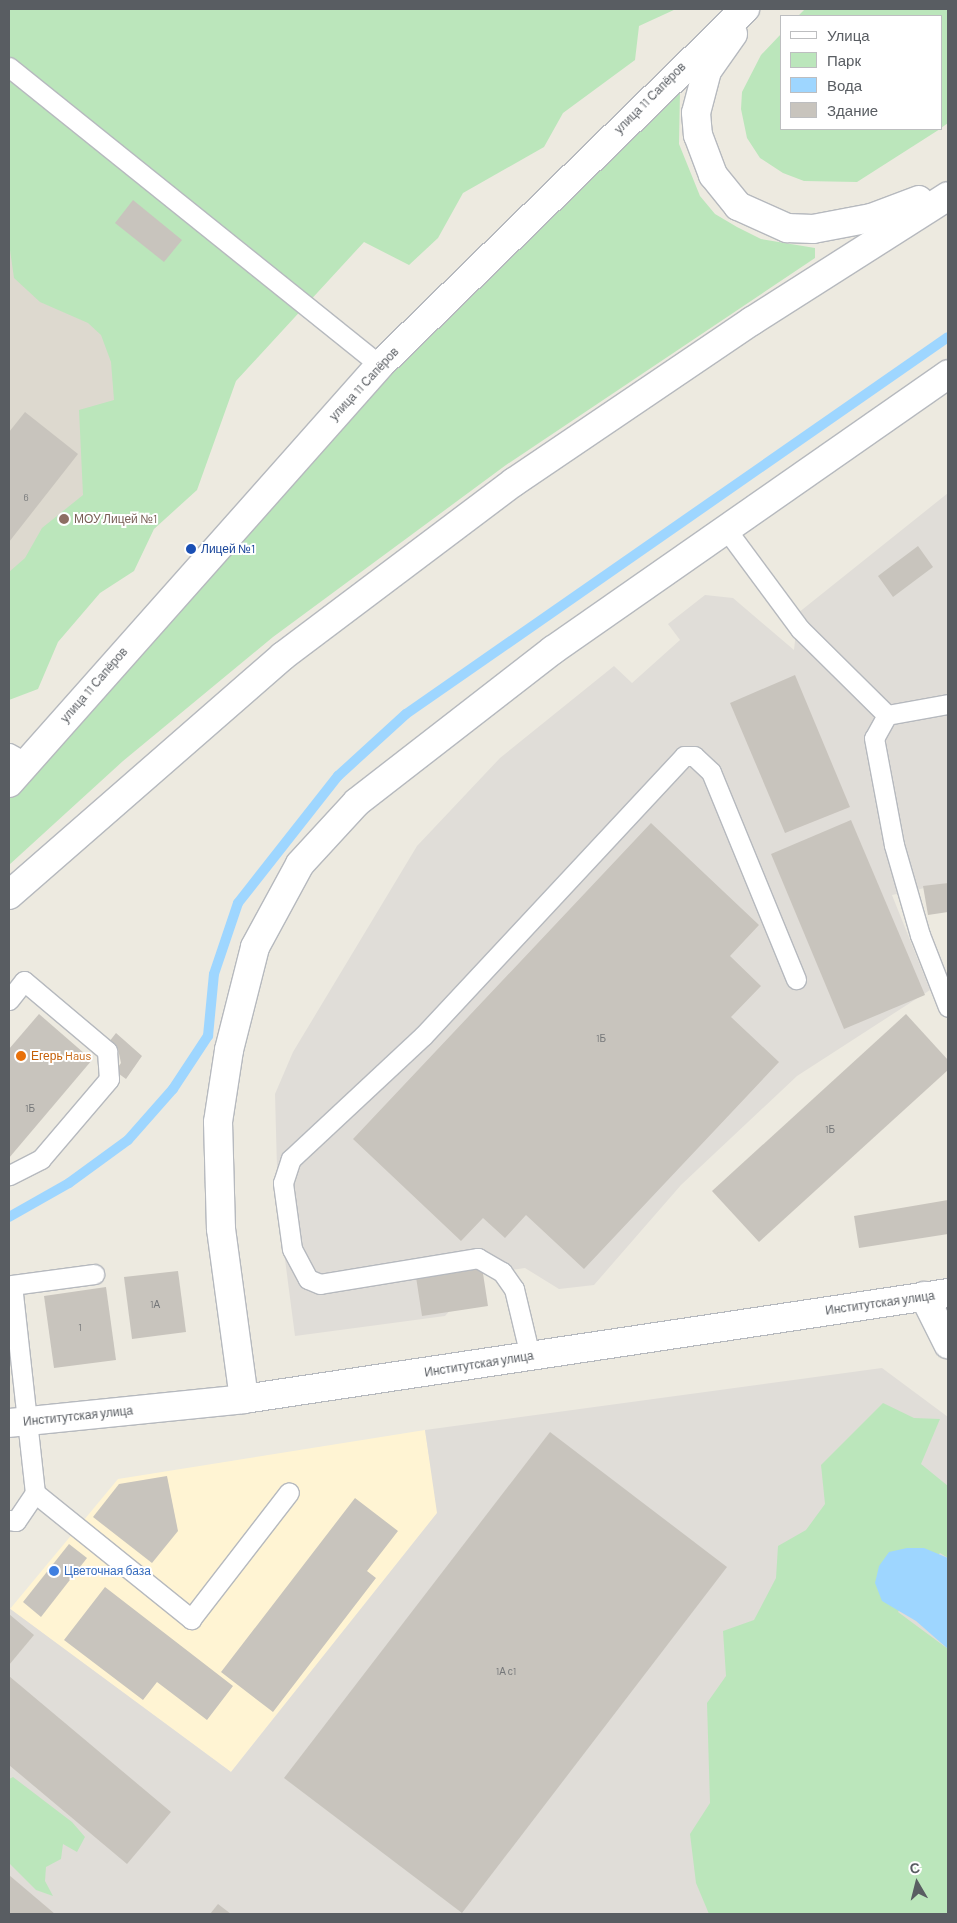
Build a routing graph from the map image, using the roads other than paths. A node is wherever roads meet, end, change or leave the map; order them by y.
1 (745, 9) edge
2 (751, 9) edge
3 (9, 67) edge
4 (948, 188) edge
5 (948, 196) edge
6 (380, 365) junction
7 (948, 374) edge
8 (726, 529) junction
9 (948, 704) edge
10 (887, 715) junction
11 (14, 766) edge
12 (9, 895) edge
13 (796, 979) dead end
14 (9, 1000) edge
15 (948, 1007) edge
16 (9, 1175) edge
17 (94, 1274) dead end
18 (936, 1295) edge
19 (948, 1344) edge
20 (530, 1356) junction
21 (244, 1399) junction
22 (18, 1422) edge
23 (289, 1492) dead end
24 (35, 1493) junction
25 (9, 1520) edge

1 - 6 street, улица 11 Сапёров
2 - 4 street
3 - 6 lane
5 - 12 street
6 - 11 street, улица 11 Сапёров
7 - 8 street
8 - 10 lane
8 - 21 street
9 - 10 lane
10 - 15 lane
13 - 20 lane
14 - 16 lane
17 - 22 lane
18 - 19 street
18 - 20 street, Институтская улица
20 - 21 street, Институтская улица
21 - 22 street, Институтская улица
22 - 24 lane
23 - 24 lane
24 - 25 lane

